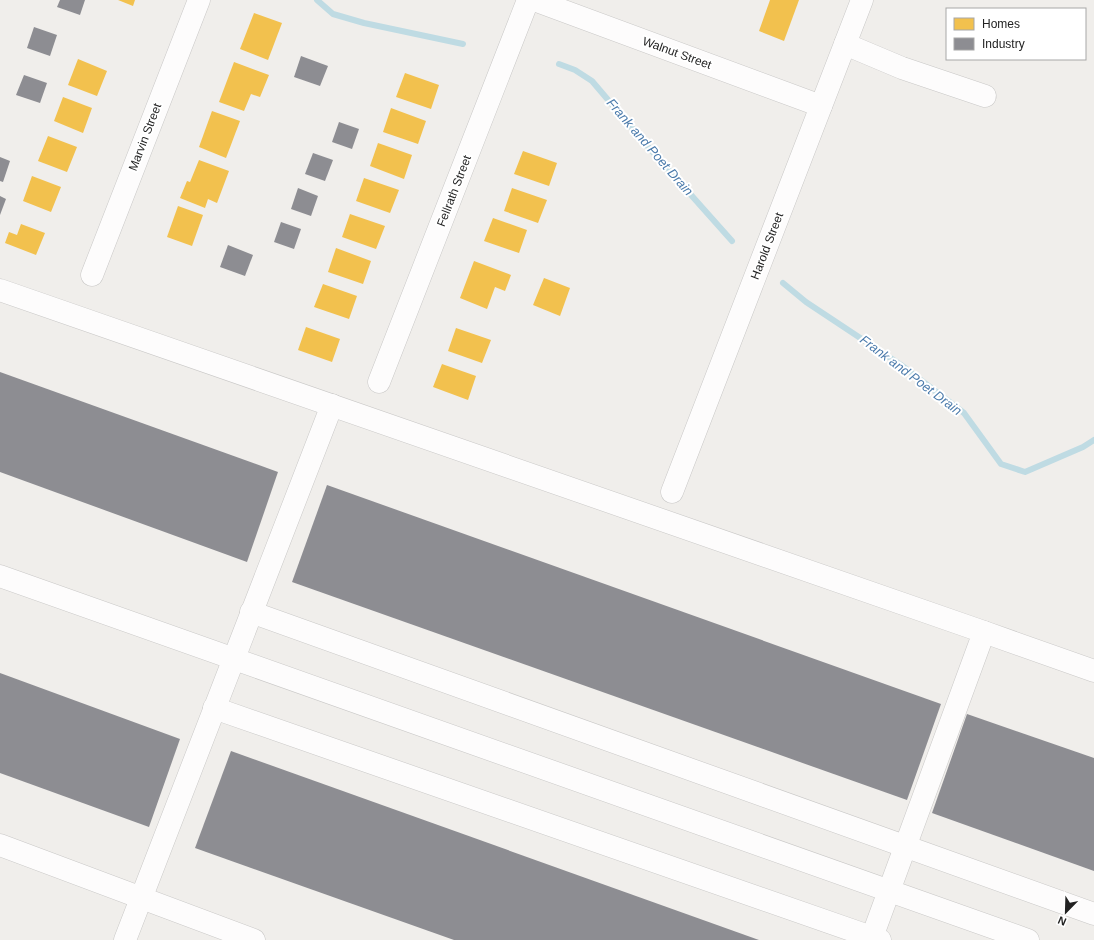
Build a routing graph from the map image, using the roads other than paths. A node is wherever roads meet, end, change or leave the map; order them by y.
1 (199, 0) edge
2 (528, 0) edge
3 (534, 0) edge
4 (862, 0) edge
5 (845, 44) junction
6 (985, 96) dead end
7 (821, 106) junction
8 (92, 275) dead end
9 (0, 290) edge
10 (379, 382) dead end
11 (332, 405) junction
12 (672, 492) dead end
13 (0, 576) edge
14 (251, 612) junction
15 (984, 632) junction
16 (233, 659) junction
17 (1094, 671) edge
18 (214, 708) junction
19 (0, 845) edge
20 (905, 846) junction
21 (889, 891) junction
22 (140, 898) junction
23 (1094, 914) edge
24 (874, 939) edge
25 (125, 940) edge
26 (254, 940) edge
27 (1028, 940) edge

1 - 8 street, Marvin Street
2 - 10 street, Fellrath Street
3 - 7 street, Walnut Street
4 - 5 street, Harold Street
5 - 6 street
5 - 7 street, Harold Street
7 - 12 street, Harold Street
9 - 11 street
11 - 14 street
11 - 15 street
13 - 16 street
14 - 16 street
14 - 20 street
15 - 17 street
15 - 20 street
16 - 18 street
16 - 21 street
18 - 22 street
18 - 24 street
19 - 22 street
20 - 21 street
20 - 23 street
21 - 24 street
21 - 27 street
22 - 25 street
22 - 26 street

